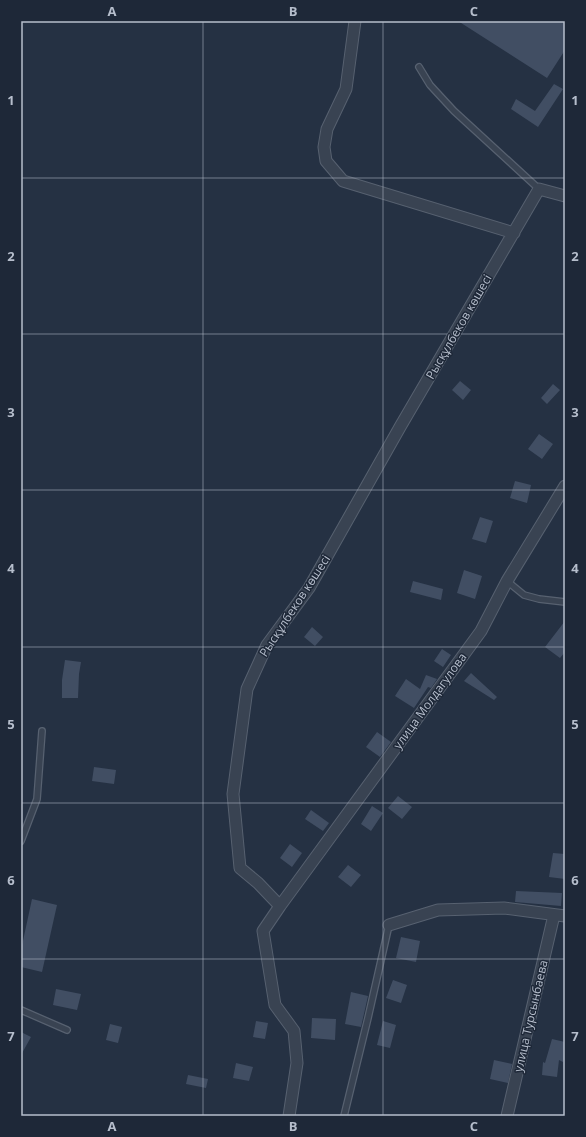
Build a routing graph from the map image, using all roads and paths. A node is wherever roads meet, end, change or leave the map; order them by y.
1 (355, 21) edge
2 (419, 67) dead end
3 (539, 189) junction
4 (565, 196) edge
5 (514, 233) junction
6 (565, 486) edge
7 (507, 581) junction
8 (565, 602) edge
9 (42, 731) dead end
10 (21, 841) edge
11 (280, 906) junction
12 (560, 916) edge
13 (389, 925) joint
14 (21, 1010) edge
15 (68, 1030) dead end
16 (289, 1116) edge
17 (344, 1116) edge
18 (507, 1116) edge

1 - 5 street
2 - 3 lane
3 - 4 street
3 - 5 street, Рысқұлбеков көшесі
5 - 11 street, Рысқұлбеков көшесі
6 - 7 street, улица Молдагулова
7 - 8 lane
7 - 11 street, улица Молдагулова
9 - 10 lane
11 - 16 street
12 - 13 street
12 - 18 street, улица Турсынбаева
13 - 17 lane
14 - 15 lane

